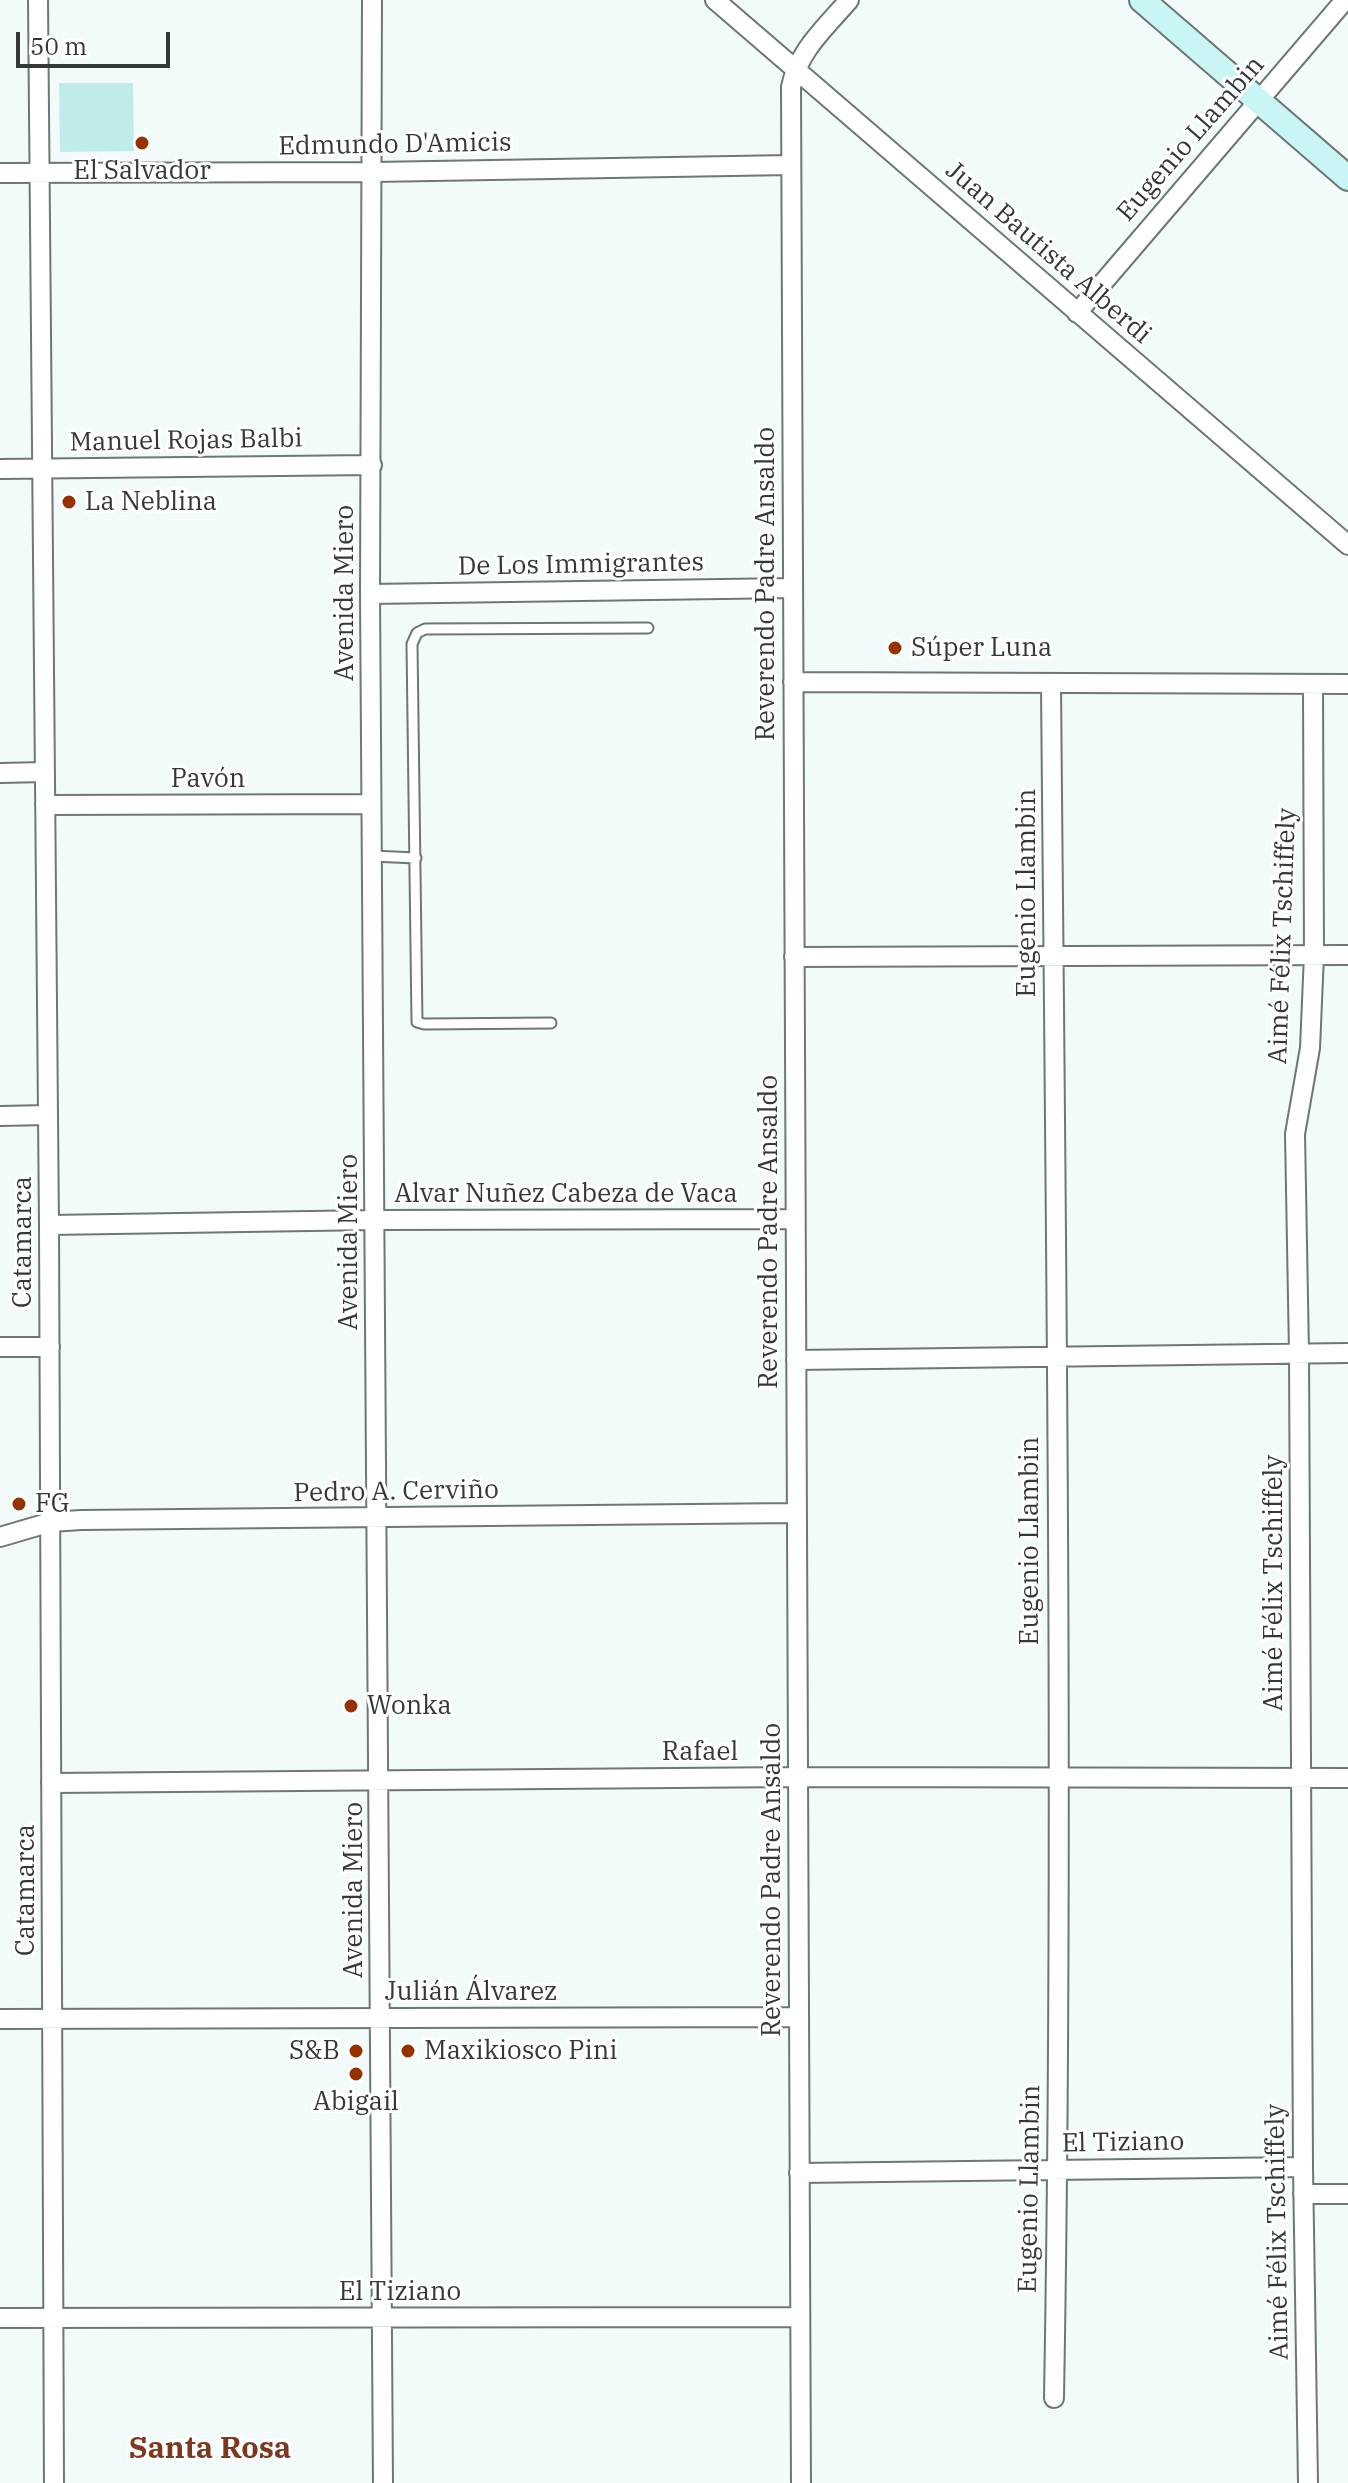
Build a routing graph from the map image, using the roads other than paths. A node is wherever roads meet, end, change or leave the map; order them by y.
1 (38, 0) edge
2 (372, 0) edge
3 (715, 0) edge
4 (849, 0) edge
5 (1142, 0) edge
6 (1345, 0) edge
7 (795, 68) junction
8 (1259, 101) junction
9 (791, 165) junction
10 (373, 172) junction
11 (0, 173) edge
12 (39, 173) junction
13 (1348, 178) edge
14 (1077, 313) junction
15 (372, 465) junction
16 (0, 469) edge
17 (42, 469) junction
18 (1348, 545) edge
19 (792, 588) junction
20 (370, 594) junction
21 (648, 628) dead end
22 (793, 682) junction
23 (1051, 684) junction
24 (1348, 684) edge
25 (1313, 685) junction
26 (45, 772) junction
27 (0, 773) edge
28 (371, 804) junction
29 (45, 805) junction
30 (372, 856) junction
31 (416, 858) junction
32 (1053, 954) junction
33 (1314, 955) junction
34 (1348, 955) edge
35 (794, 957) junction
36 (551, 1023) dead end
37 (48, 1115) junction
38 (0, 1116) edge
39 (795, 1219) junction
40 (375, 1220) junction
41 (49, 1225) junction
42 (0, 1347) edge
43 (50, 1347) junction
44 (1299, 1353) junction
45 (1348, 1353) edge
46 (1056, 1356) junction
47 (796, 1360) junction
48 (795, 1513) junction
49 (375, 1518) junction
50 (51, 1522) junction
51 (0, 1537) edge
52 (799, 1777) junction
53 (1057, 1777) junction
54 (1348, 1778) edge
55 (1301, 1779) junction
56 (379, 1780) junction
57 (51, 1783) junction
58 (799, 2017) junction
59 (381, 2018) junction
60 (0, 2019) edge
61 (52, 2019) junction
62 (1303, 2167) junction
63 (1058, 2170) junction
64 (799, 2173) junction
65 (1303, 2194) junction
66 (1348, 2194) edge
67 (800, 2317) junction
68 (0, 2318) edge
69 (383, 2318) junction
70 (54, 2319) junction
71 (1054, 2398) dead end
72 (54, 2483) edge
73 (383, 2483) edge
74 (801, 2483) edge
75 (1308, 2483) edge

1 - 12 street, Catamarca
2 - 10 street, Avenida Miero
3 - 7 street, Juan Bautista Alberdi
4 - 7 street, Reverendo Padre Ansaldo
5 - 8 street
6 - 8 street, Eugenio Llambin
7 - 9 street, Reverendo Padre Ansaldo
7 - 14 street, Juan Bautista Alberdi
8 - 13 street
8 - 14 street, Eugenio Llambin
9 - 10 street, Edmundo D'Amicis
9 - 19 street, Reverendo Padre Ansaldo
10 - 12 street, Edmundo D'Amicis
10 - 15 street, Avenida Miero
11 - 12 street, Edmundo D'Amicis
12 - 17 street, Catamarca
14 - 18 street, Juan Bautista Alberdi
15 - 17 street, Manuel Rojas Balbi
15 - 20 street, Avenida Miero
16 - 17 street, Manuel Rojas Balbi
17 - 26 street, Catamarca
19 - 20 street, De Los Immigrantes
19 - 22 street, Reverendo Padre Ansaldo
20 - 28 street, Avenida Miero
21 - 31 lane
22 - 23 street
22 - 35 street, Reverendo Padre Ansaldo
23 - 25 street
23 - 32 street, Eugenio Llambin
24 - 25 street
25 - 33 street, Aimé Félix Tschiffely
26 - 27 street
26 - 29 street, Catamarca
28 - 29 street, Pavón
28 - 30 street, Avenida Miero
29 - 37 street, Catamarca
30 - 31 lane
30 - 40 street, Avenida Miero
31 - 36 lane
32 - 33 street
32 - 35 street
32 - 46 street, Eugenio Llambin
33 - 34 street
33 - 44 street, Aimé Félix Tschiffely
35 - 39 street, Reverendo Padre Ansaldo
37 - 38 street
37 - 41 street, Catamarca
39 - 40 street, Alvar Nuñez Cabeza de Vaca
39 - 47 street, Reverendo Padre Ansaldo
40 - 41 street, Alvar Nuñez Cabeza de Vaca
40 - 49 street, Avenida Miero
41 - 43 street, Catamarca
42 - 43 street
43 - 50 street, Catamarca
44 - 45 street
44 - 46 street
44 - 55 street, Aimé Félix Tschiffely
46 - 47 street
46 - 53 street, Eugenio Llambin
47 - 48 street, Reverendo Padre Ansaldo
48 - 49 street, Pedro A. Cerviño
48 - 52 street, Reverendo Padre Ansaldo
49 - 50 street, Pedro A. Cerviño
49 - 56 street, Avenida Miero
50 - 51 street, Pedro A. Cerviño
50 - 57 street, Catamarca
52 - 53 street, Rafael
52 - 56 street, Rafael
52 - 58 street, Reverendo Padre Ansaldo
53 - 55 street, Rafael
53 - 63 street, Eugenio Llambin
54 - 55 street, Rafael
55 - 62 street, Aimé Félix Tschiffely
56 - 57 street, Rafael
56 - 59 street, Avenida Miero
57 - 61 street, Catamarca
58 - 59 street, Julián Álvarez
58 - 64 street, Reverendo Padre Ansaldo
59 - 61 street, Julián Álvarez
59 - 69 street, Avenida Miero
60 - 61 street, Julián Álvarez
61 - 70 street, Catamarca
62 - 63 street, El Tiziano
62 - 65 street, Aimé Félix Tschiffely
63 - 64 street, El Tiziano
63 - 71 street, Eugenio Llambin
64 - 67 street, Reverendo Padre Ansaldo
65 - 66 street
65 - 75 street, Aimé Félix Tschiffely
67 - 69 street, El Tiziano
67 - 74 street, Reverendo Padre Ansaldo
68 - 70 street, El Tiziano
69 - 70 street, El Tiziano
69 - 73 street, Avenida Miero
70 - 72 street, Catamarca

